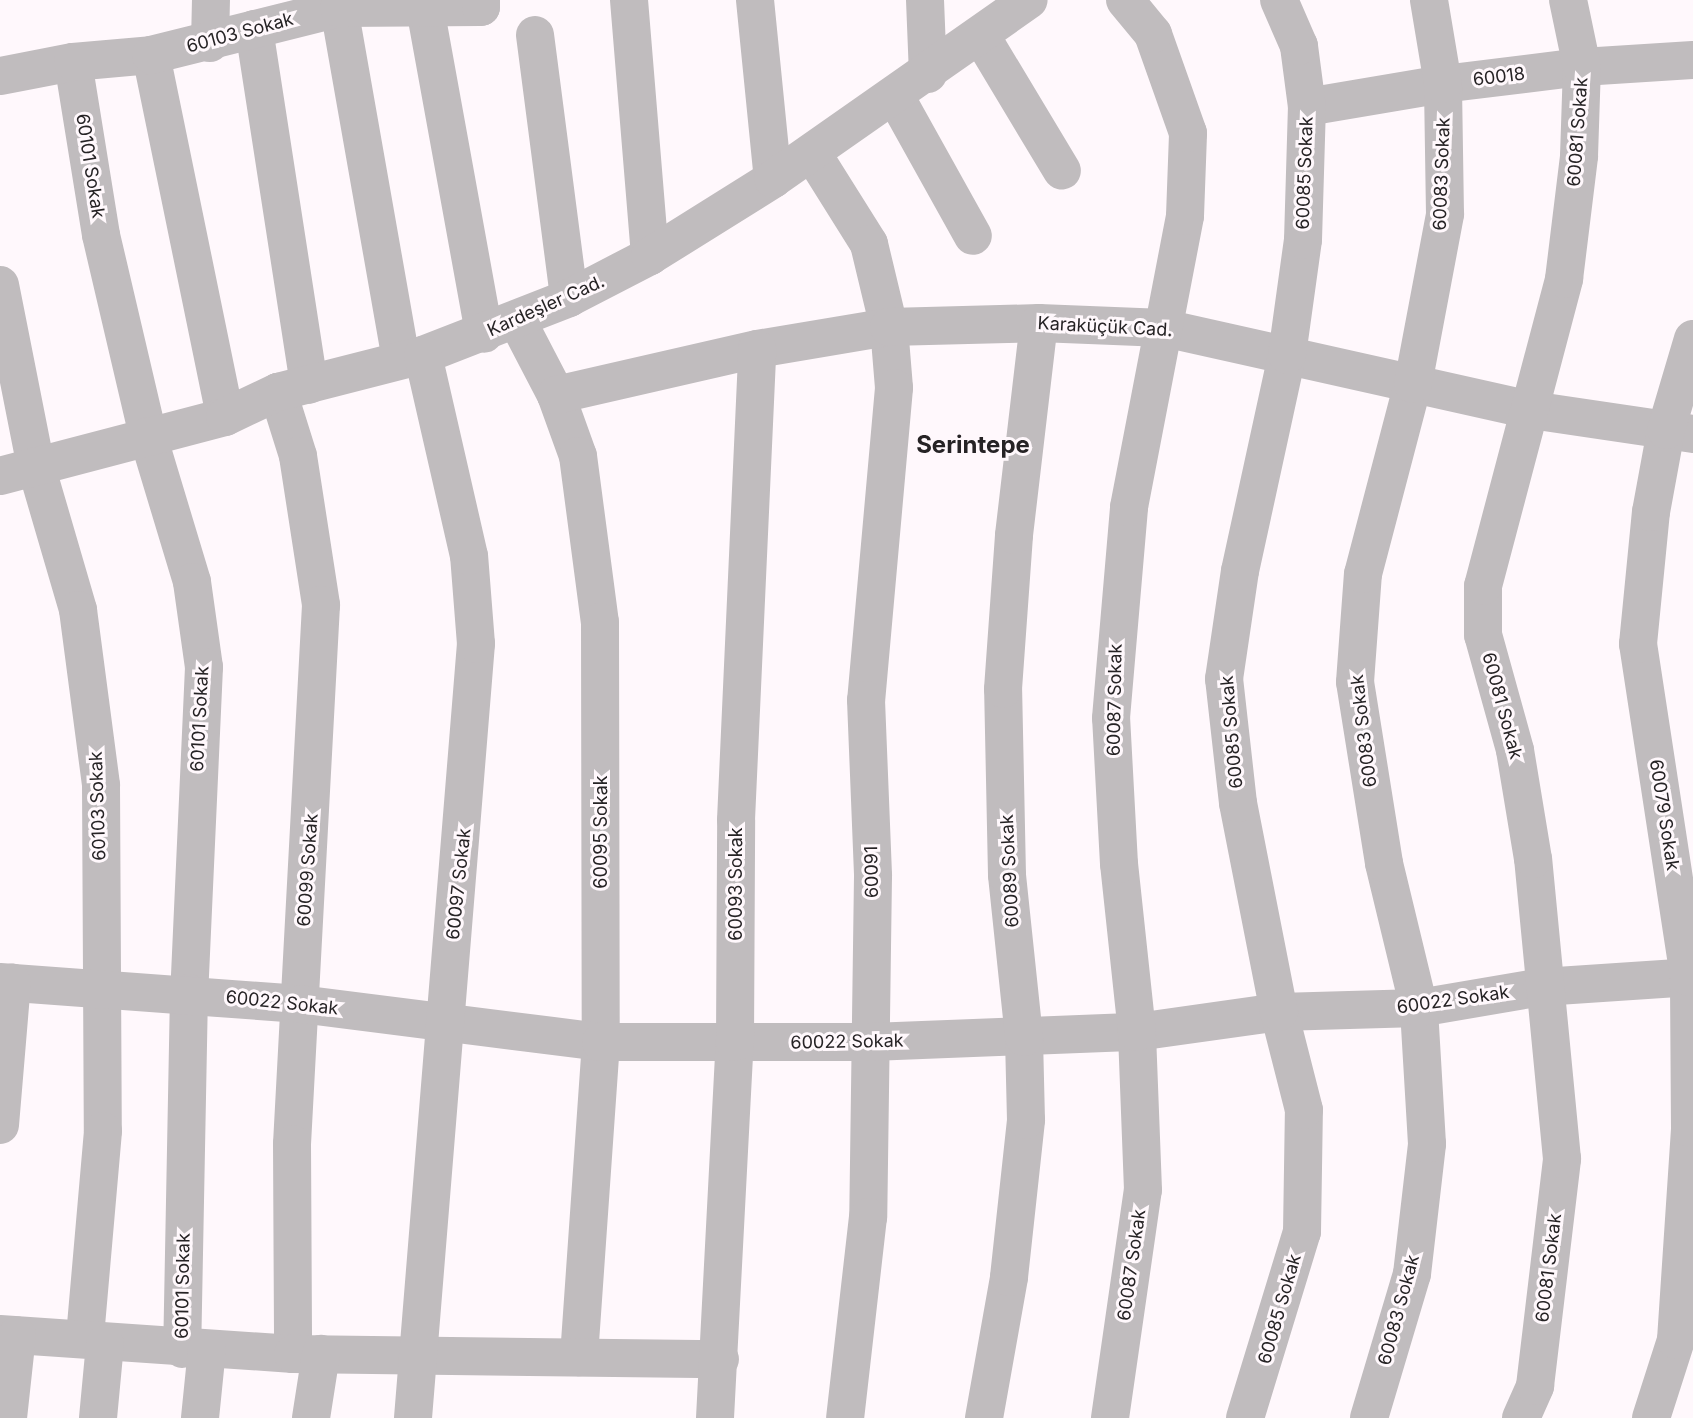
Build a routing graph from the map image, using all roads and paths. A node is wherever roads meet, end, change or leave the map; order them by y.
1 (211, 0) edge
2 (629, 0) edge
3 (755, 0) edge
4 (925, 0) edge
5 (1029, 0) edge
6 (1125, 0) edge
7 (1279, 0) edge
8 (1429, 0) edge
9 (1568, 0) edge
10 (481, 4) edge
11 (325, 7) edge
12 (425, 8) junction
13 (254, 29) junction
14 (535, 35) dead end
15 (981, 36) junction
16 (210, 43) junction
17 (151, 55) junction
18 (1693, 60) edge
19 (72, 62) junction
20 (1582, 67) junction
21 (928, 74) junction
22 (0, 76) edge
23 (1443, 84) junction
24 (895, 96) junction
25 (1307, 107) junction
26 (812, 153) junction
27 (1062, 171) dead end
28 (773, 178) junction
29 (973, 236) dead end
30 (650, 256) junction
31 (0, 285) edge
32 (569, 298) junction
33 (1040, 323) junction
34 (888, 327) junction
35 (501, 328) junction
36 (1164, 328) junction
37 (1693, 339) edge
38 (757, 349) junction
39 (1287, 355) junction
40 (412, 358) junction
41 (1413, 384) junction
42 (293, 388) junction
43 (556, 395) junction
44 (1531, 410) junction
45 (225, 416) junction
46 (1680, 432) edge
47 (148, 436) junction
48 (36, 466) junction
49 (0, 475) edge
50 (1691, 977) edge
51 (6, 982) edge
52 (1542, 987) junction
53 (100, 991) junction
54 (189, 993) junction
55 (300, 1004) junction
56 (1419, 1008) junction
57 (1279, 1012) junction
58 (443, 1025) junction
59 (1137, 1032) junction
60 (1024, 1037) junction
61 (601, 1042) junction
62 (735, 1042) junction
63 (871, 1042) junction
64 (0, 1125) edge
65 (9, 1335) edge
66 (95, 1341) junction
67 (195, 1349) junction
68 (307, 1354) junction
69 (420, 1357) junction
70 (579, 1357) junction
71 (720, 1359) junction
72 (8, 1418) edge
73 (99, 1418) edge
74 (200, 1418) edge
75 (310, 1418) edge
76 (413, 1418) edge
77 (715, 1418) edge
78 (845, 1418) edge
79 (984, 1418) edge
80 (1110, 1418) edge
81 (1245, 1418) edge
82 (1369, 1418) edge
83 (1521, 1418) edge
84 (1651, 1418) edge

1 - 16 street
2 - 30 street
3 - 28 street
4 - 21 street
5 - 15 street, Kardeşler Cad.
6 - 36 street, 60087 Sokak
7 - 25 street, 60085 Sokak
8 - 23 street, 60083 Sokak
9 - 20 street, 60081 Sokak
10 - 12 street, 60103 Sokak
11 - 12 street, 60103 Sokak
11 - 13 street, 60103 Sokak
11 - 40 street, 60097 Sokak
12 - 35 street, 60095 Sokak
13 - 16 street, 60103 Sokak
13 - 42 street, 60099 Sokak
14 - 32 street
15 - 21 street, Kardeşler Cad.
15 - 27 street
16 - 17 street, 60103 Sokak
17 - 19 street, 60103 Sokak
17 - 45 street
18 - 20 street, 60018
19 - 22 street, 60103 Sokak
19 - 47 street, 60101 Sokak
20 - 23 street, 60018
20 - 44 street, 60081 Sokak
21 - 24 street, Kardeşler Cad.
23 - 25 street, 60018
23 - 41 street, 60083 Sokak
24 - 26 street, Kardeşler Cad.
24 - 29 street
25 - 39 street, 60085 Sokak
26 - 28 street, Kardeşler Cad.
26 - 34 street, 60091
28 - 30 street, Kardeşler Cad.
30 - 32 street, Kardeşler Cad.
31 - 48 street, 60103 Sokak
32 - 35 street, Kardeşler Cad.
33 - 34 street, Karaküçük Cad.
33 - 36 street, Karaküçük Cad.
33 - 60 street, 60089 Sokak
34 - 38 street, Karaküçük Cad.
34 - 63 street, 60091
35 - 40 street, Kardeşler Cad.
35 - 43 street, 60095 Sokak
36 - 39 street, Karaküçük Cad.
36 - 59 street, 60087 Sokak
37 - 46 street, 60079 Sokak
38 - 43 street, Karaküçük Cad.
38 - 62 street, 60093 Sokak
39 - 41 street, Karaküçük Cad.
39 - 57 street, 60085 Sokak
40 - 42 street, Kardeşler Cad.
40 - 58 street, 60097 Sokak
41 - 44 street, Karaküçük Cad.
41 - 56 street, 60083 Sokak
42 - 45 street, Kardeşler Cad.
42 - 55 street, 60099 Sokak
43 - 61 street, 60095 Sokak
44 - 46 street, Karaküçük Cad.
44 - 52 street, 60081 Sokak
45 - 47 street, Kardeşler Cad.
46 - 50 street, 60079 Sokak
47 - 48 street, Kardeşler Cad.
47 - 54 street, 60101 Sokak
48 - 49 street, Kardeşler Cad.
48 - 53 street, 60103 Sokak
50 - 52 street, 60022 Sokak
50 - 84 street, 60079 Sokak
51 - 53 street, 60022 Sokak
51 - 64 street
52 - 56 street, 60022 Sokak
52 - 83 street, 60081 Sokak
53 - 54 street, 60022 Sokak
53 - 66 street, 60103 Sokak
54 - 55 street, 60022 Sokak
54 - 67 street, 60101 Sokak
55 - 58 street, 60022 Sokak
55 - 68 street, 60099 Sokak
56 - 57 street, 60022 Sokak
56 - 82 street, 60083 Sokak
57 - 59 street, 60022 Sokak
57 - 81 street, 60085 Sokak
58 - 61 street, 60022 Sokak
58 - 69 street, 60097 Sokak
59 - 60 street, 60022 Sokak
59 - 80 street, 60087 Sokak
60 - 63 street, 60022 Sokak
60 - 79 street, 60089 Sokak
61 - 62 street, 60022 Sokak
61 - 70 street, 60095 Sokak
62 - 63 street, 60022 Sokak
62 - 71 street, 60093 Sokak
63 - 78 street, 60091
65 - 66 street
65 - 72 street
66 - 67 street
66 - 73 street, 60103 Sokak
67 - 68 street
67 - 74 street, 60101 Sokak
68 - 69 street
68 - 75 street, 60099 Sokak
69 - 70 street
69 - 76 street, 60097 Sokak
70 - 71 street
71 - 77 street, 60093 Sokak

